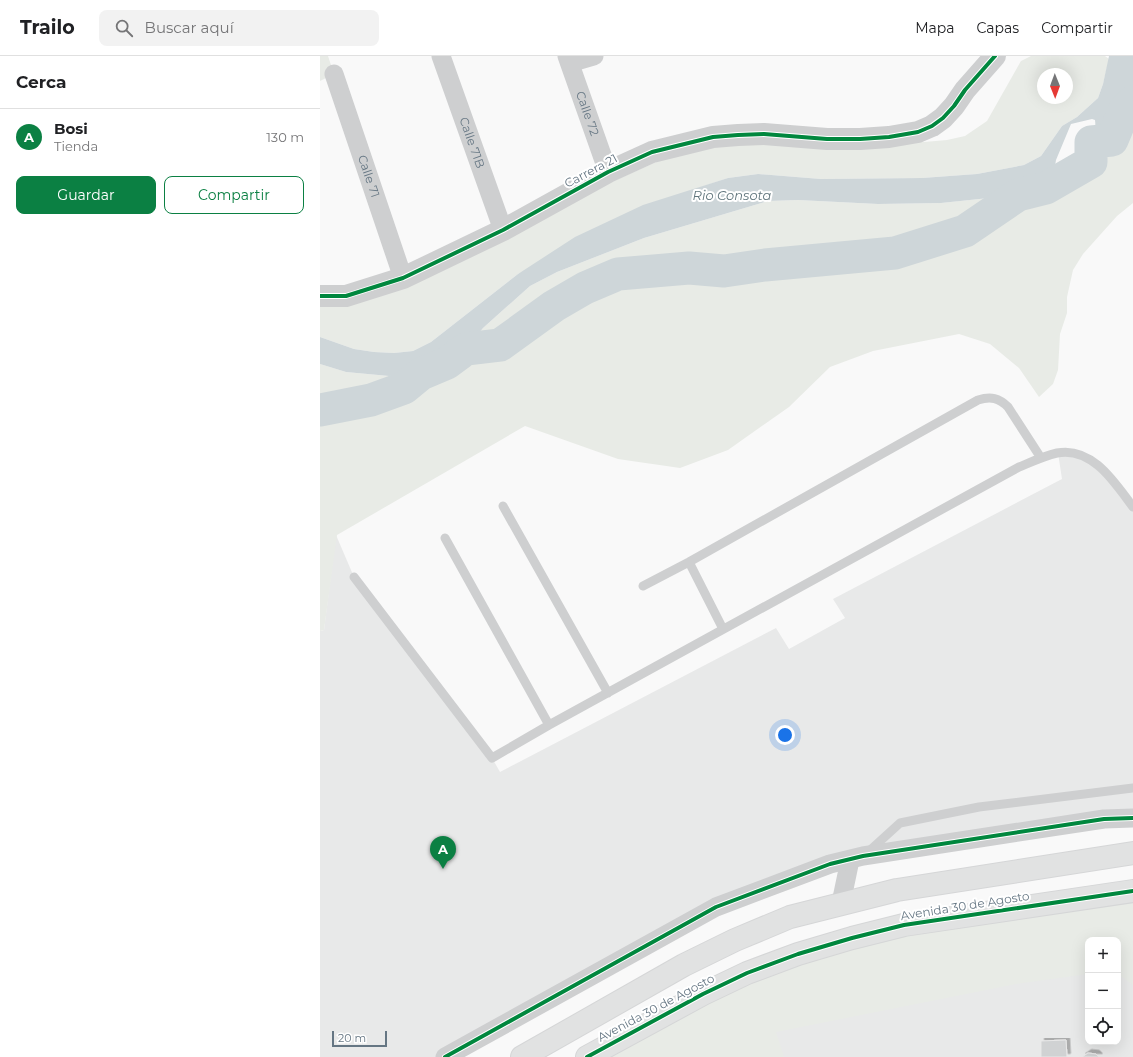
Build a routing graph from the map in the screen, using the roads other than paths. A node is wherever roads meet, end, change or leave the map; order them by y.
1 (441, 56) edge
2 (594, 56) edge
3 (996, 56) edge
4 (568, 59) edge
5 (334, 74) dead end
6 (608, 172) junction
7 (503, 230) junction
8 (403, 278) junction
9 (320, 296) edge
10 (1041, 458) junction
11 (503, 506) dead end
12 (1133, 507) edge
13 (445, 538) dead end
14 (689, 562) junction
15 (354, 577) dead end
16 (643, 586) dead end
17 (723, 629) junction
18 (608, 693) junction
19 (549, 725) junction
20 (1133, 788) edge
21 (1133, 818) edge
22 (1133, 853) edge
23 (856, 858) junction
24 (1133, 891) edge
25 (841, 903) junction
26 (445, 1057) edge
27 (522, 1057) edge
28 (587, 1057) edge

1 - 7 street, Calle 71B
2 - 4 street
3 - 6 street, Carrera 21
4 - 6 street, Calle 72
5 - 8 street, Calle 71
6 - 7 street, Carrera 21
7 - 8 street, Carrera 21
8 - 9 street, Carrera 21
10 - 12 lane
10 - 14 lane
10 - 17 lane
11 - 18 lane
13 - 19 lane
14 - 16 lane
14 - 17 lane
15 - 19 lane
17 - 18 lane
18 - 19 lane
20 - 23 lane
21 - 23 street
22 - 25 main road, Avenida 30 de Agosto
23 - 25 street
23 - 26 street
24 - 28 main road, Avenida 30 de Agosto
25 - 27 main road, Avenida 30 de Agosto

